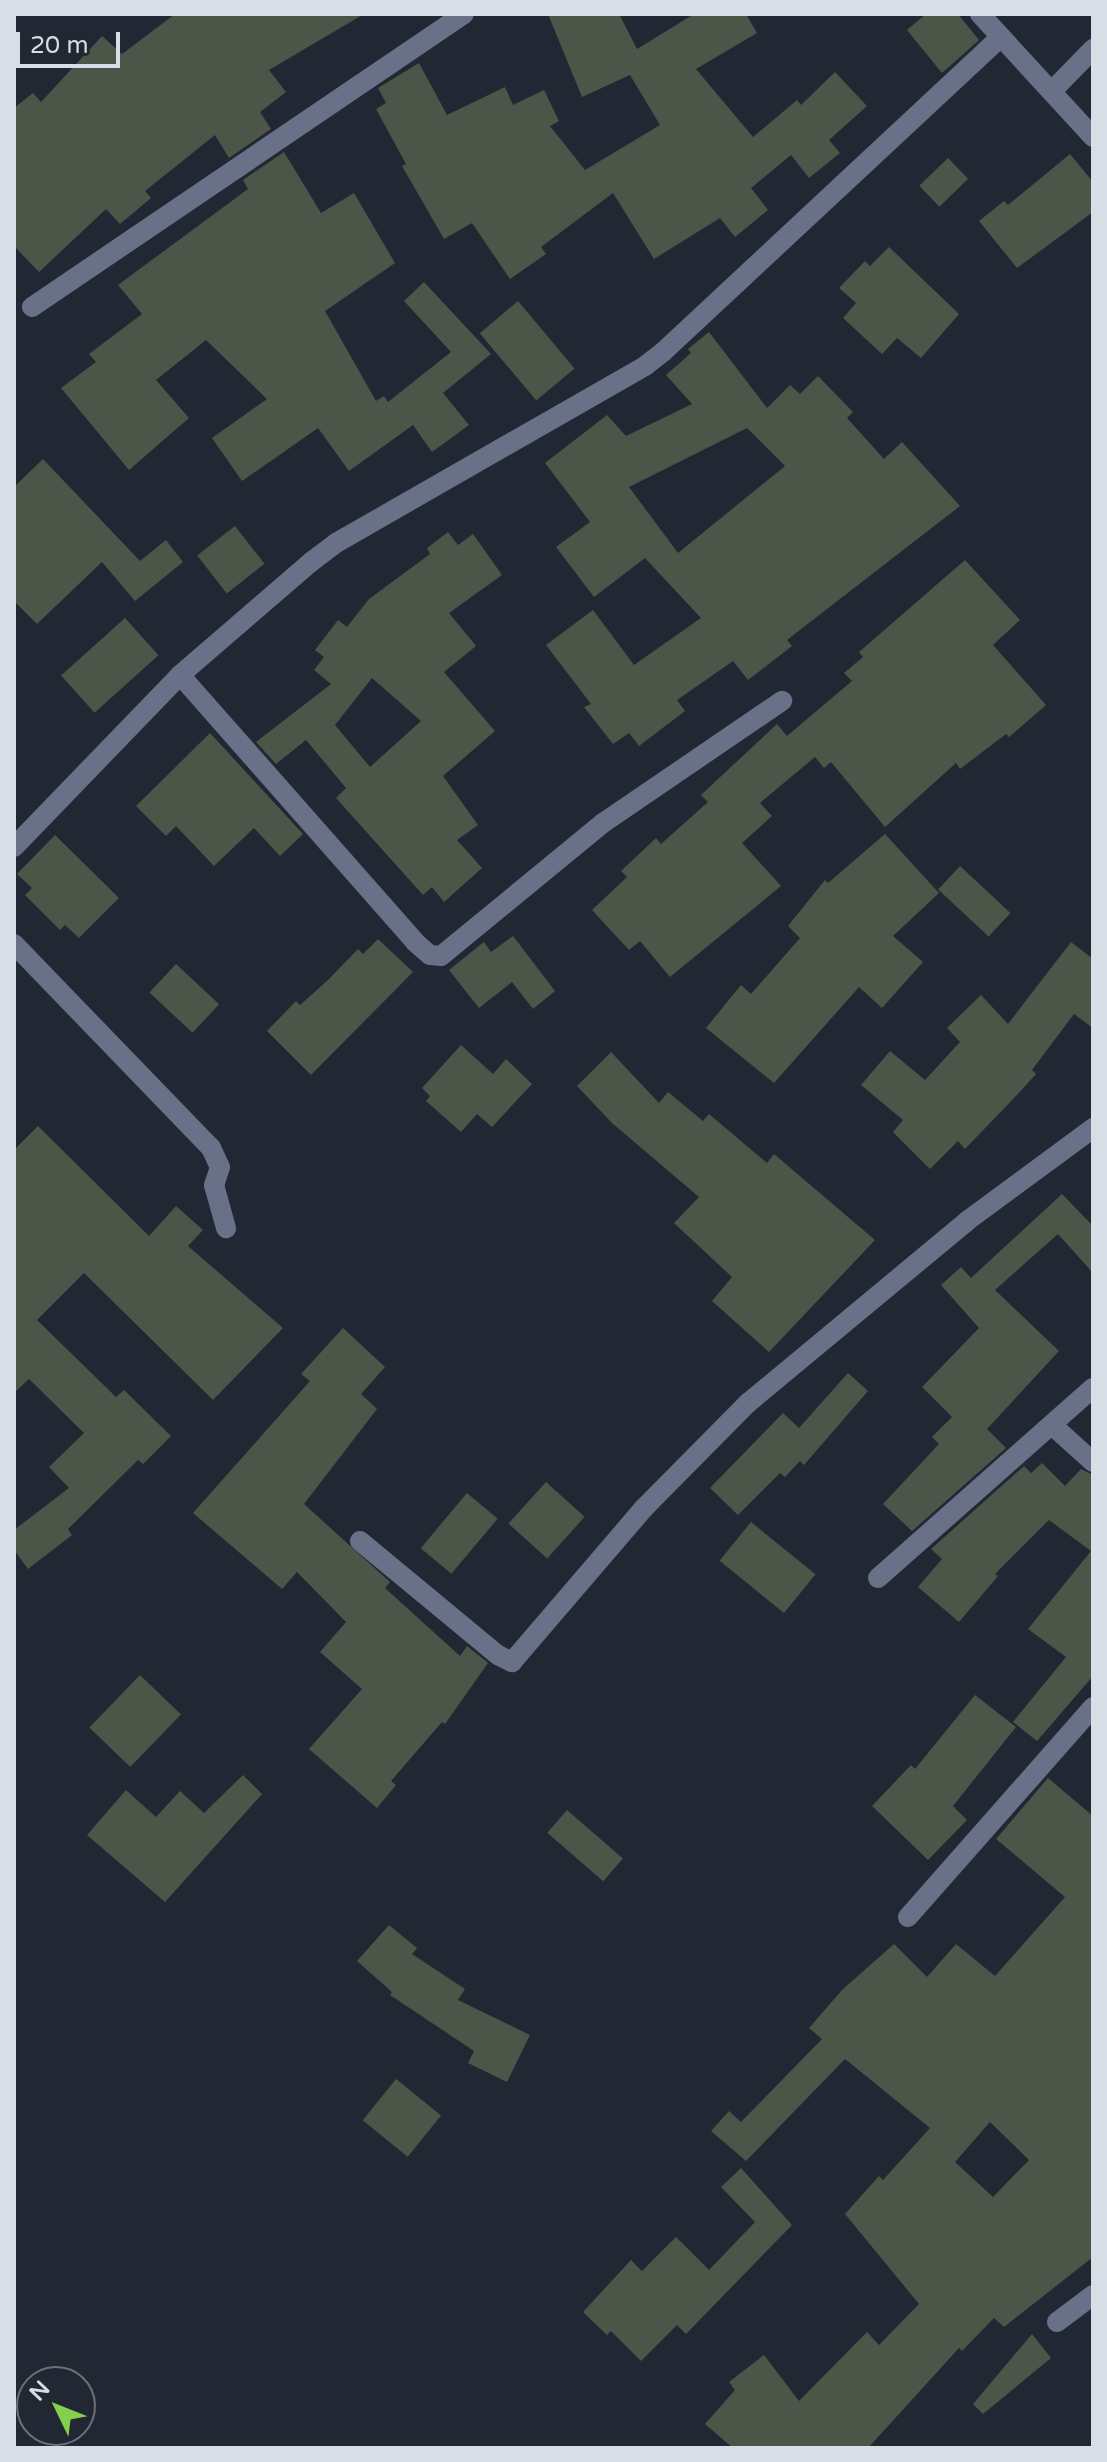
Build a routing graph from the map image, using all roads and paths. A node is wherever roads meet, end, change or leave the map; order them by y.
1 (464, 14) edge
2 (980, 14) edge
3 (1000, 38) junction
4 (1093, 49) edge
5 (1052, 91) junction
6 (1093, 137) edge
7 (32, 307) dead end
8 (180, 675) junction
9 (782, 701) dead end
10 (14, 847) edge
11 (14, 944) edge
12 (1093, 1128) edge
13 (226, 1228) dead end
14 (1093, 1388) edge
15 (1052, 1425) junction
16 (1093, 1462) edge
17 (360, 1541) dead end
18 (878, 1578) dead end
19 (1093, 1707) edge
20 (908, 1917) dead end
21 (1093, 2295) edge
22 (1057, 2322) dead end

1 - 7 street
2 - 3 street
3 - 5 street
3 - 8 street
4 - 5 street
5 - 6 street
8 - 9 street
8 - 10 street
11 - 13 street
12 - 17 street
14 - 15 street
15 - 16 street
15 - 18 street
19 - 20 street
21 - 22 street

